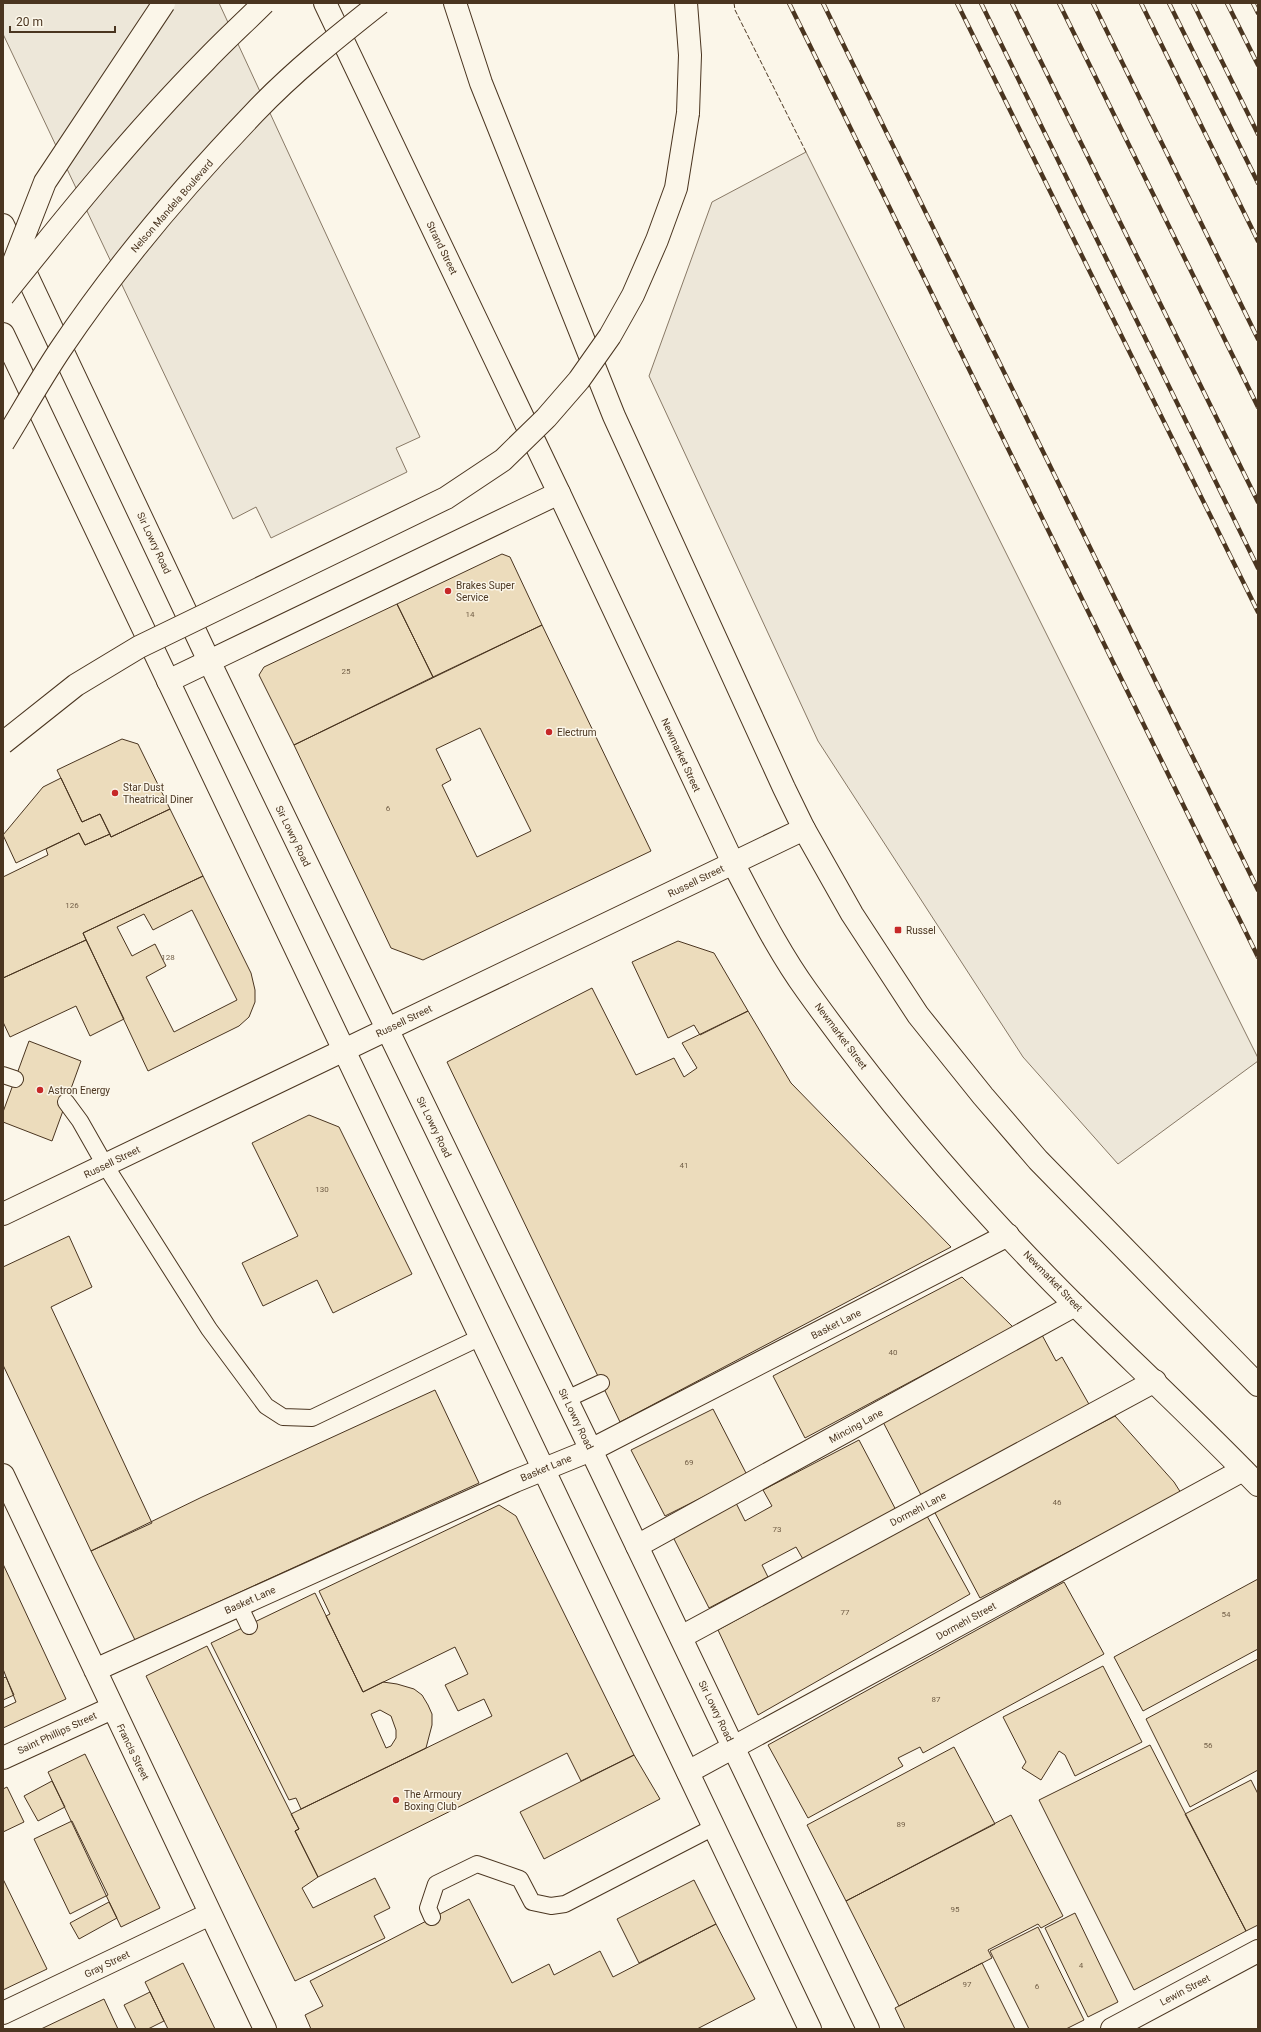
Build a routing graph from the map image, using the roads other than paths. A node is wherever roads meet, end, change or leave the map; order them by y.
1 (164, 3) edge
2 (264, 3) edge
3 (325, 3) edge
4 (380, 3) edge
5 (455, 3) edge
6 (686, 3) edge
7 (3, 225) edge
8 (3, 288) edge
9 (3, 296) edge
10 (3, 334) edge
11 (3, 442) edge
12 (559, 493) junction
13 (209, 661) junction
14 (168, 681) junction
15 (3, 742) edge
16 (804, 828) junction
17 (733, 863) junction
18 (386, 1030) junction
19 (344, 1050) junction
20 (66, 1102) dead end
21 (105, 1165) junction
22 (3, 1214) edge
23 (1008, 1235) junction
24 (1076, 1306) junction
25 (481, 1337) junction
26 (1155, 1381) junction
27 (601, 1383) dead end
28 (1258, 1385) edge
29 (567, 1399) junction
30 (591, 1450) junction
31 (544, 1468) junction
32 (3, 1475) edge
33 (1251, 1477) edge
34 (8, 1498) edge
35 (637, 1546) junction
36 (239, 1605) junction
37 (249, 1626) dead end
38 (681, 1637) junction
39 (95, 1670) junction
40 (112, 1708) junction
41 (734, 1747) junction
42 (3, 1758) edge
43 (688, 1772) junction
44 (714, 1827) junction
45 (210, 1914) junction
46 (432, 1917) dead end
47 (1258, 1951) edge
48 (3, 2013) edge
49 (265, 2029) edge
50 (810, 2029) edge
51 (868, 2029) edge
52 (1112, 2029) edge

1 - 8 main road, bridge
2 - 9 main road, bridge
3 - 12 main road, Strand Street
4 - 11 main road, Nelson Mandela Boulevard, bridge
5 - 16 main road
6 - 15 main road, bridge
7 - 13 main road, Sir Lowry Road
10 - 14 main road
12 - 13 main road
12 - 17 main road, Newmarket Street
13 - 14 main road
13 - 18 main road, Sir Lowry Road
14 - 19 main road
16 - 17 main road, Russell Street
16 - 28 main road
17 - 18 main road, Russell Street
17 - 23 main road, Newmarket Street
18 - 19 main road, Russell Street
18 - 29 main road, Sir Lowry Road
19 - 21 main road, Russell Street
19 - 25 main road
20 - 21 lane
21 - 22 main road, Russell Street
21 - 25 lane
23 - 24 main road, Newmarket Street
23 - 30 main road, Basket Lane
24 - 26 main road, Newmarket Street
24 - 35 main road, Mincing Lane
25 - 31 main road
26 - 33 main road, Newmarket Street
26 - 38 main road, Dormehl Lane
27 - 29 lane
29 - 30 main road, Sir Lowry Road
30 - 31 main road, Basket Lane
30 - 35 main road, Sir Lowry Road
31 - 36 main road, Basket Lane
31 - 43 main road
32 - 34 main road, Francis Street
33 - 41 main road, Dormehl Street
34 - 39 main road, Francis Street
35 - 38 main road, Sir Lowry Road
36 - 37 lane
36 - 39 main road, Basket Lane
38 - 41 main road, Sir Lowry Road
39 - 40 main road, Francis Street
40 - 42 main road, Saint Phillips Street
40 - 45 main road, Francis Street
41 - 43 main road, Dormehl Street
41 - 51 main road, Sir Lowry Road
43 - 44 main road
44 - 46 lane
44 - 50 main road
45 - 48 main road, Gray Street
45 - 49 main road, Francis Street
47 - 52 main road, Lewin Street

